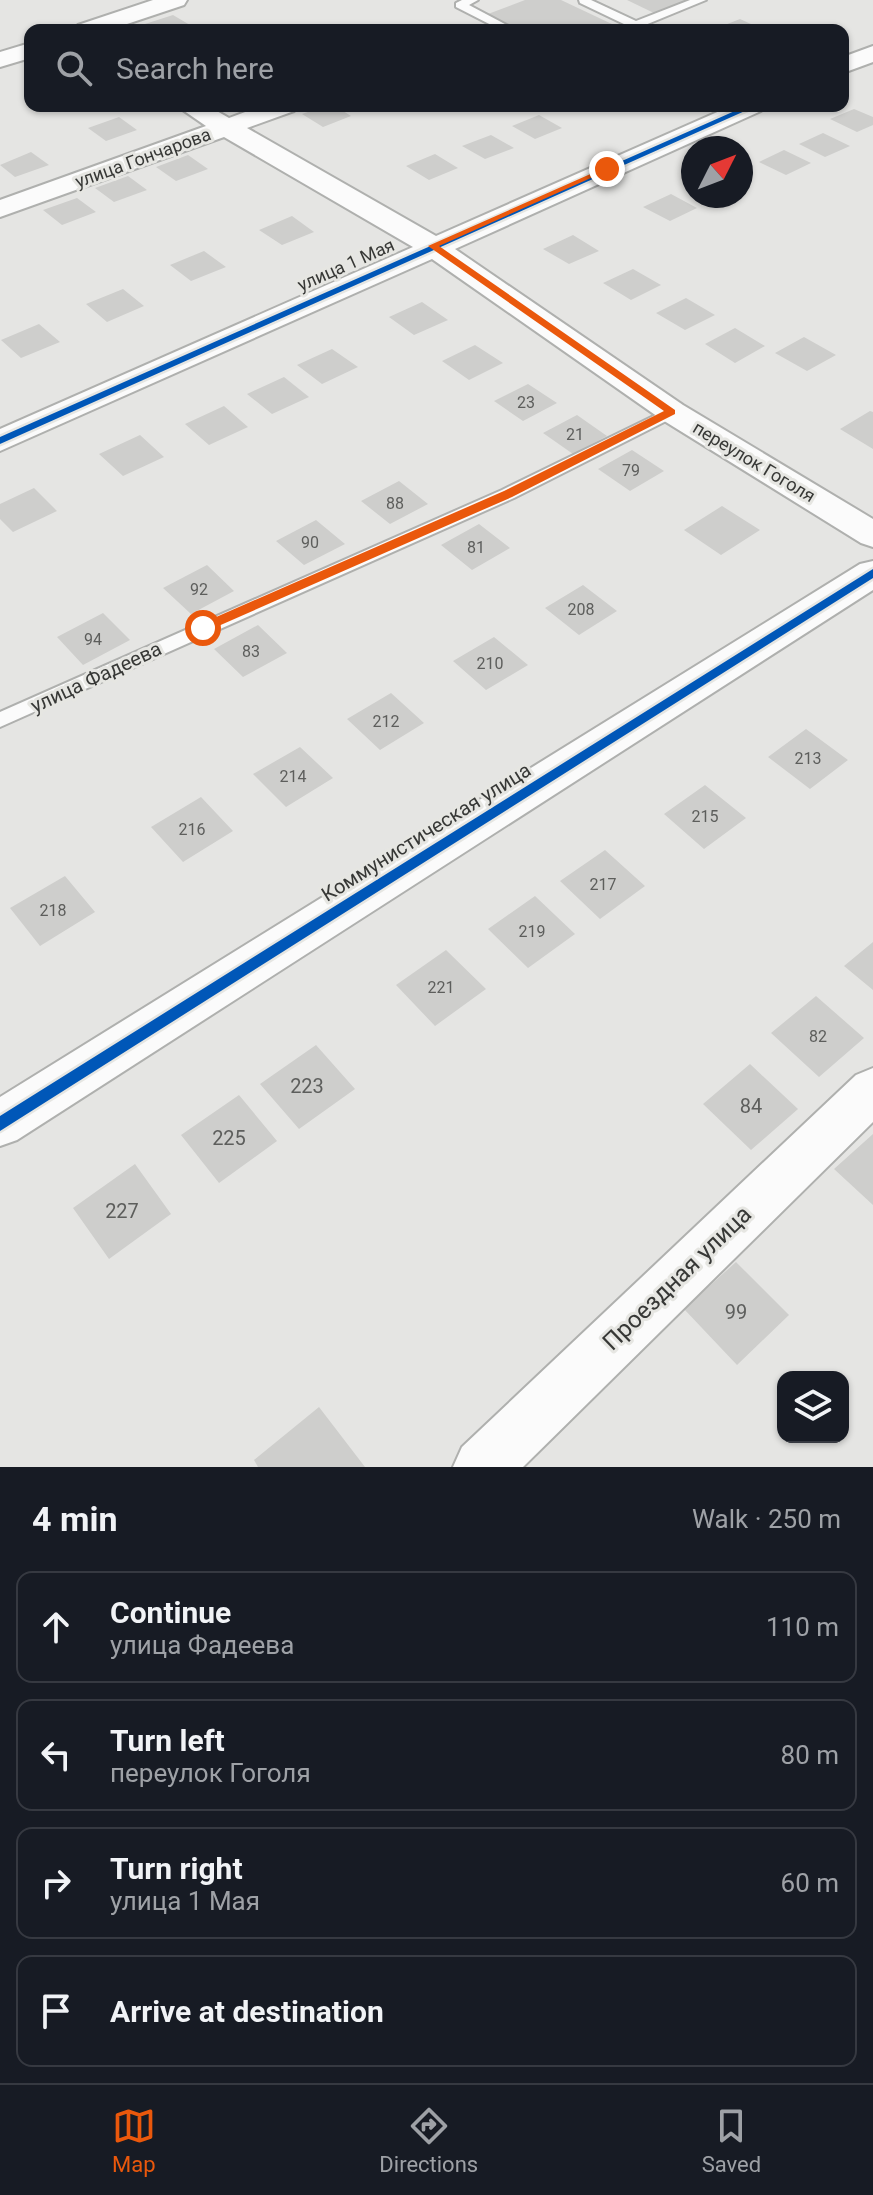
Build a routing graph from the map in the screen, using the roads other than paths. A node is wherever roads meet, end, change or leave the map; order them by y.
1 (176, 0) edge
2 (472, 0) edge
3 (584, 0) edge
4 (700, 0) edge
5 (104, 24) edge
6 (498, 24) edge
7 (634, 24) edge
8 (639, 24) edge
9 (24, 52) edge
10 (873, 53) edge
11 (0, 60) edge
12 (849, 63) edge
13 (199, 112) edge
14 (269, 112) edge
15 (738, 112) edge
16 (224, 129) junction
17 (0, 209) edge
18 (432, 246) junction
19 (672, 412) junction
20 (0, 441) edge
21 (873, 535) edge
22 (873, 573) edge
23 (0, 720) edge
24 (873, 1090) edge
25 (0, 1124) edge
26 (482, 1467) edge

1 - 5 street
2 - 6 lane
3 - 7 lane
4 - 8 lane
9 - 11 street
10 - 12 street
13 - 16 street, переулок Гоголя
14 - 16 street, улица Гончарова
15 - 18 street, улица 1 Мая
16 - 17 street, улица Гончарова
16 - 18 street, переулок Гоголя
18 - 19 street, переулок Гоголя
18 - 20 street, улица 1 Мая
19 - 21 street, переулок Гоголя
19 - 23 lane, улица Фадеева
22 - 25 street, Коммунистическая улица
24 - 26 street, Проездная улица

